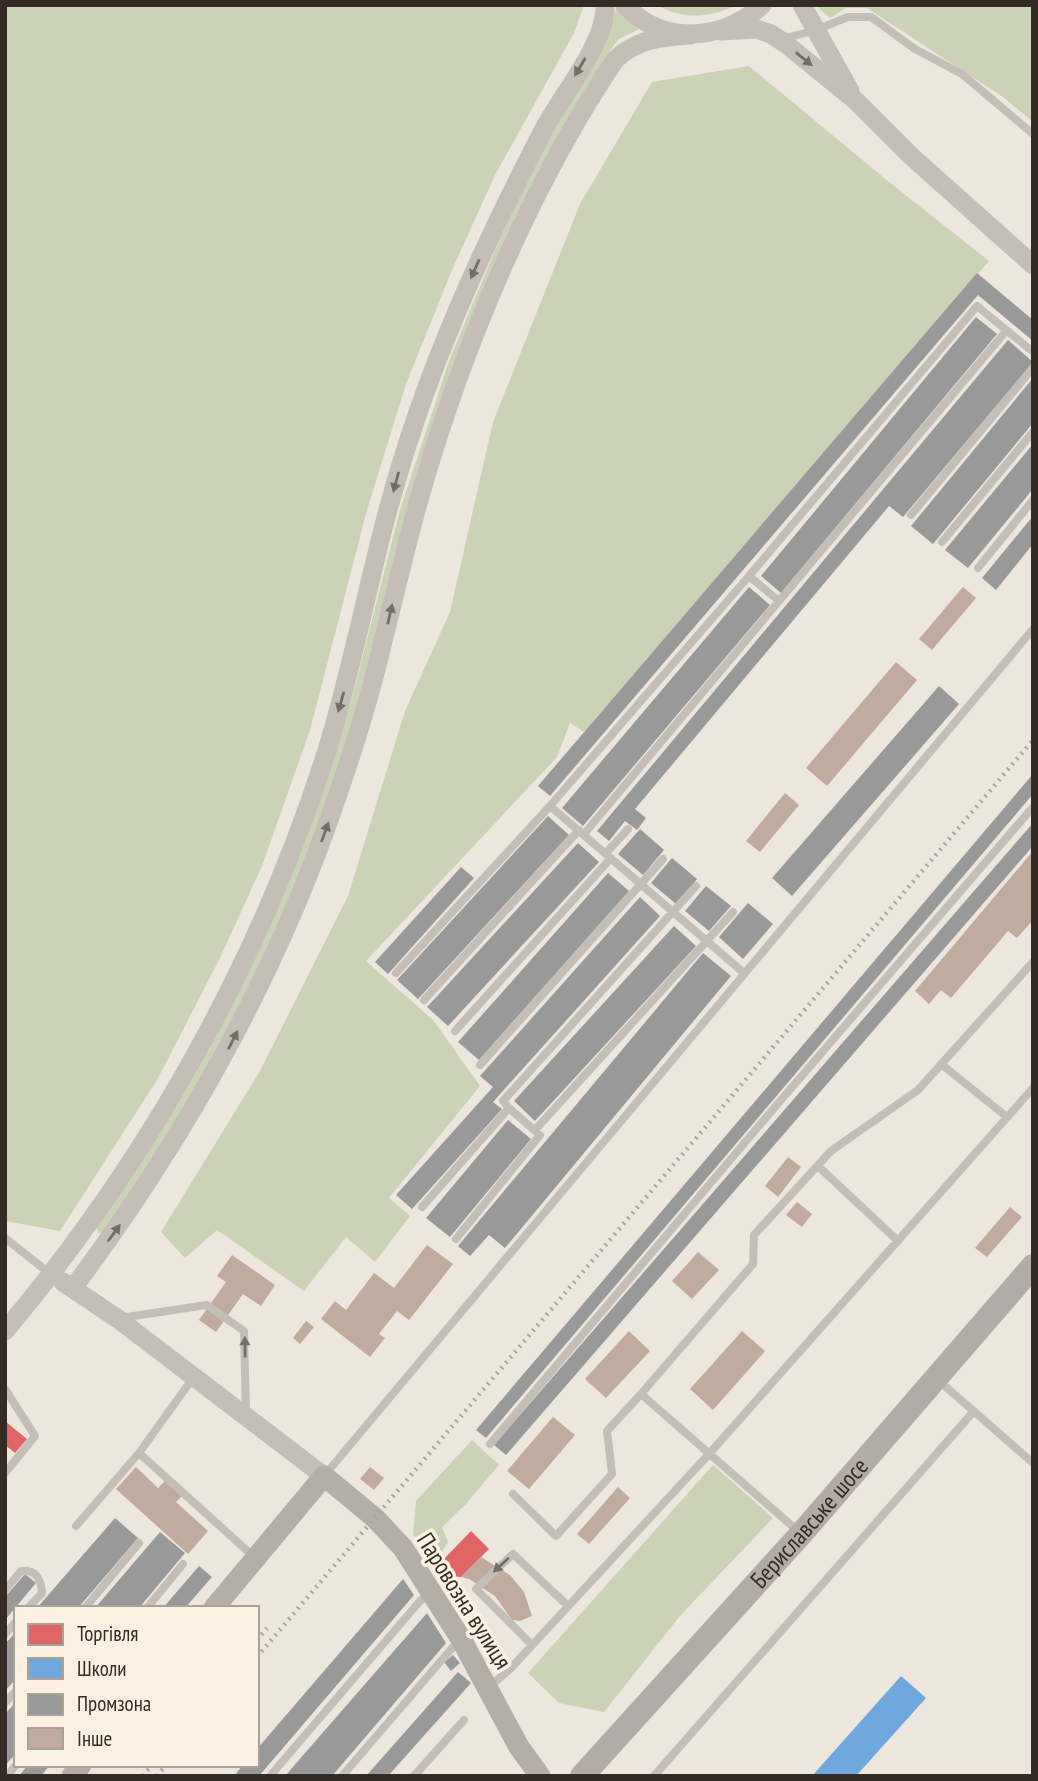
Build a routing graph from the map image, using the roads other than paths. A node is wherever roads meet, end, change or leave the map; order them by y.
1 (606, 5) edge
2 (625, 5) edge
3 (762, 5) edge
4 (802, 5) edge
5 (816, 30) junction
6 (720, 31) junction
7 (690, 35) junction
8 (779, 39) junction
9 (856, 101) junction
10 (1033, 134) edge
11 (1033, 265) edge
12 (1006, 331) junction
13 (1033, 352) edge
14 (1033, 368) edge
15 (1033, 432) edge
16 (1033, 500) edge
17 (911, 516) dead end
18 (942, 542) dead end
19 (978, 568) dead end
20 (749, 576) junction
21 (779, 601) junction
22 (1033, 629) edge
23 (550, 806) junction
24 (1033, 807) edge
25 (628, 829) dead end
26 (582, 832) junction
27 (609, 856) junction
28 (663, 859) dead end
29 (642, 884) junction
30 (696, 886) dead end
31 (674, 912) junction
32 (733, 912) dead end
33 (707, 941) junction
34 (1033, 961) edge
35 (744, 973) junction
36 (396, 974) dead end
37 (424, 1000) dead end
38 (455, 1031) dead end
39 (941, 1064) junction
40 (480, 1065) dead end
41 (1033, 1088) edge
42 (509, 1108) junction
43 (1007, 1117) junction
44 (535, 1130) junction
45 (818, 1166) junction
46 (422, 1207) dead end
47 (5, 1238) edge
48 (456, 1239) dead end
49 (898, 1241) junction
50 (1033, 1266) edge
51 (51, 1275) junction
52 (73, 1288) junction
53 (118, 1319) junction
54 (5, 1331) edge
55 (194, 1377) junction
56 (936, 1378) junction
57 (5, 1389) edge
58 (642, 1394) junction
59 (974, 1411) junction
60 (246, 1415) junction
61 (490, 1444) dead end
62 (139, 1453) junction
63 (709, 1454) junction
64 (1033, 1463) edge
65 (5, 1473) edge
66 (324, 1476) junction
67 (513, 1494) dead end
68 (76, 1525) dead end
69 (801, 1534) junction
70 (139, 1544) dead end
71 (256, 1558) junction
72 (183, 1564) dead end
73 (5, 1590) edge
74 (432, 1592) junction
75 (30, 1606) edge
76 (87, 1606) edge
77 (149, 1606) edge
78 (216, 1606) edge
79 (568, 1606) junction
80 (461, 1639) junction
81 (532, 1645) junction
82 (488, 1688) junction
83 (464, 1720) dead end
84 (270, 1776) edge
85 (342, 1776) edge
86 (414, 1776) edge
87 (540, 1776) edge
88 (582, 1776) edge
89 (654, 1776) edge

1 -> 51 street
2 - 7 street
3 - 6 street
4 - 5 street
5 - 8 lane
5 - 9 street
5 - 10 lane
6 - 7 street
6 - 8 street
52 -> 7 street
8 -> 9 street
9 - 11 street
12 - 13 lane
12 - 20 lane
12 - 21 lane
14 - 17 lane
15 - 18 lane
16 - 19 lane
20 - 21 lane
20 - 23 lane
21 - 26 lane
22 - 35 lane
23 - 26 lane
23 - 36 lane
24 - 61 lane
25 - 27 lane
26 - 27 lane
26 - 37 lane
27 - 29 lane
27 - 38 lane
28 - 29 lane
29 - 31 lane
29 - 40 lane
30 - 31 lane
31 - 33 lane
31 - 42 lane
32 - 33 lane
33 - 35 lane
33 - 44 lane
34 - 39 lane
35 - 66 lane
39 - 43 lane
39 - 45 lane
41 - 43 lane
42 - 44 lane
42 - 46 lane
43 - 49 lane
44 - 48 lane
45 - 49 lane
45 - 58 lane
47 - 51 lane
49 - 63 lane
50 - 56 main road, Бериславське шосе
51 - 52 street
51 - 54 street
52 - 53 street
53 - 55 street
60 -> 53 lane
55 - 60 street
55 - 62 lane
56 - 59 lane
56 - 69 main road, Бериславське шосе
57 - 65 lane
58 - 63 lane
58 - 67 lane
59 - 64 lane
59 - 89 lane
60 - 66 street
62 - 68 lane
62 - 71 lane
63 - 69 lane
63 - 79 lane
66 - 71 main road
66 - 74 main road, Паровозна вулиця
69 - 88 main road, Бериславське шосе
70 - 76 lane
71 - 78 main road
72 - 77 lane
73 - 75 lane
74 - 80 main road, Паровозна вулиця
74 - 84 lane
79 - 81 lane
79 -> 81 lane
80 - 82 main road, Паровозна вулиця
80 - 85 lane
81 - 82 lane
82 - 87 main road, Паровозна вулиця
83 - 86 lane

